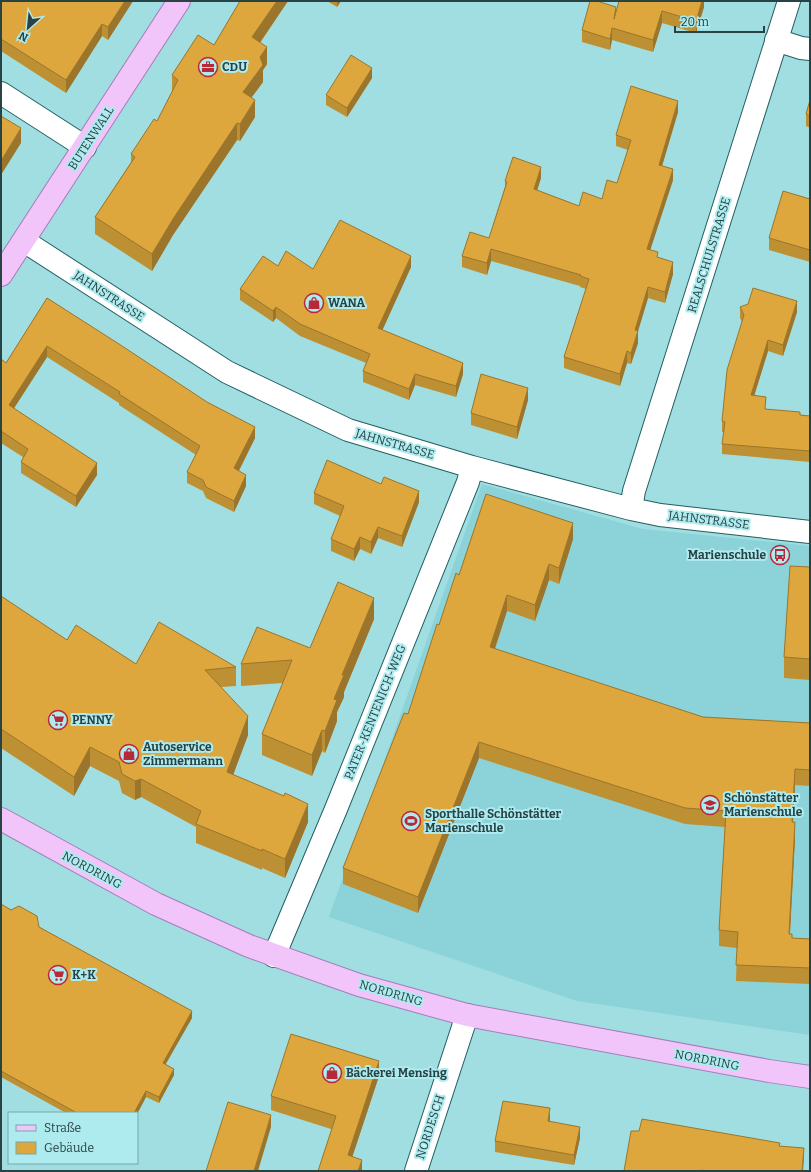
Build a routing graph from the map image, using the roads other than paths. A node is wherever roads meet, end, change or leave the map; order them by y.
1 (179, 1) edge
2 (789, 1) edge
3 (776, 40) junction
4 (810, 49) edge
5 (1, 93) edge
6 (85, 147) junction
7 (24, 241) junction
8 (1, 275) edge
9 (472, 466) junction
10 (631, 509) junction
11 (810, 532) edge
12 (1, 819) edge
13 (274, 956) junction
14 (467, 1015) junction
15 (810, 1077) edge
16 (416, 1171) edge

1 - 6 main road, BUTENWALL
2 - 3 street, REALSCHULSTRASSE
3 - 4 street
3 - 10 street, REALSCHULSTRASSE
5 - 6 street
6 - 7 main road, BUTENWALL
7 - 8 main road, BUTENWALL
7 - 9 street, JAHNSTRASSE
9 - 10 street, JAHNSTRASSE
9 - 13 street, PATER-KENTENICH-WEG
10 - 11 street, JAHNSTRASSE
12 - 13 main road, NORDRING
13 - 14 main road, NORDRING
14 - 15 main road, NORDRING
14 - 16 street, NORDESCH

